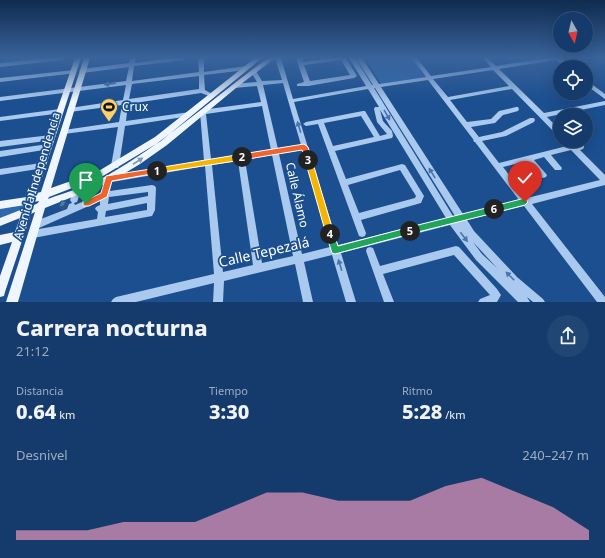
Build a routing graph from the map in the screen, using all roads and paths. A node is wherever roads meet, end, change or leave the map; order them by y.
1 (74, 72) joint
2 (81, 72) edge
3 (130, 72) edge
4 (214, 72) edge
5 (241, 72) edge
6 (245, 72) edge
7 (254, 72) joint
8 (282, 72) edge
9 (304, 72) edge
10 (352, 72) edge
11 (363, 72) edge
12 (367, 72) edge
13 (425, 72) edge
14 (476, 72) edge
15 (499, 72) edge
16 (201, 73) junction
17 (430, 79) junction
18 (0, 80) edge
19 (284, 81) junction
20 (128, 82) junction
21 (260, 83) junction
22 (308, 84) junction
23 (299, 85) dead end
24 (234, 86) junction
25 (375, 87) junction
26 (514, 87) junction
27 (77, 88) junction
28 (593, 88) edge
29 (67, 90) junction
30 (202, 91) junction
31 (211, 95) junction
32 (605, 97) edge
33 (450, 98) dead end
34 (0, 99) edge
35 (291, 101) junction
36 (125, 102) junction
37 (605, 103) edge
38 (264, 104) junction
39 (378, 105) junction
40 (516, 109) dead end
41 (70, 110) junction
42 (60, 111) junction
43 (203, 112) junction
44 (190, 114) junction
45 (542, 116) junction
46 (0, 119) edge
47 (532, 120) dead end
48 (320, 121) junction
49 (121, 124) junction
50 (306, 124) dead end
51 (465, 125) junction
52 (553, 125) edge
53 (64, 132) junction
54 (51, 138) junction
55 (378, 140) junction
56 (476, 140) junction
57 (0, 144) edge
58 (48, 147) junction
59 (304, 147) junction
60 (574, 148) joint
61 (331, 149) junction
62 (275, 152) junction
63 (0, 154) edge
64 (545, 154) junction
65 (241, 157) junction
66 (528, 158) junction
67 (208, 162) junction
68 (42, 166) junction
69 (115, 166) junction
70 (497, 166) junction
71 (558, 168) dead end
72 (0, 172) edge
73 (543, 175) dead end
74 (106, 180) junction
75 (605, 181) edge
76 (343, 183) junction
77 (91, 185) junction
78 (77, 191) junction
79 (101, 196) junction
80 (87, 199) junction
81 (30, 200) junction
82 (43, 200) junction
83 (152, 200) junction
84 (525, 202) junction
85 (0, 205) edge
86 (72, 206) junction
87 (100, 209) junction
88 (27, 210) junction
89 (357, 218) junction
90 (455, 219) junction
91 (0, 222) edge
92 (100, 222) junction
93 (34, 229) junction
94 (362, 233) dead end
95 (18, 236) junction
96 (0, 240) edge
97 (335, 250) junction
98 (370, 252) dead end
99 (298, 259) junction
100 (258, 268) junction
101 (377, 272) junction
102 (219, 278) junction
103 (510, 289) junction
104 (0, 292) edge
105 (602, 298) edge
106 (12, 302) edge
107 (116, 302) edge
108 (218, 302) edge
109 (308, 302) edge
110 (351, 302) edge
111 (389, 302) edge
112 (483, 302) edge
113 (519, 302) edge
114 (525, 302) edge
115 (540, 302) edge

1 - 18 street
1 - 29 main road, Avenida Independencia
2 - 27 main road, Avenida Independencia
3 - 20 street
4 - 16 street
5 - 31 main road
6 - 24 main road
7 - 21 street, Calle Álamo
7 - 24 main road
8 - 19 street
9 - 22 street
10 - 22 street
11 - 25 street
12 - 25 street
13 - 17 street
14 - 17 street
15 - 26 street
16 - 20 street
16 - 30 street
17 - 25 street
17 - 51 street
19 - 21 street
19 - 35 street
20 -> 27 street
20 - 36 street
21 - 24 street
21 - 38 street, Calle Álamo
22 - 23 street
24 - 43 main road
25 - 35 street
25 - 39 street
90 -> 25 street
26 - 33 street
26 - 45 street
27 - 29 street
27 - 41 main road, Avenida Independencia
28 - 32 street
29 - 34 street
29 - 42 main road, Avenida Independencia
30 - 31 street
30 - 36 street
31 - 44 main road
59 -> 35 street
36 - 41 street
36 - 49 street
37 - 45 street
38 - 43 street
38 - 62 street, Calle Álamo
39 - 55 street
39 -> 90 street
40 - 51 street
41 - 53 main road, Avenida Independencia
42 - 46 street
42 - 54 main road, Avenida Independencia
43 - 67 street
74 -> 43 main road
44 - 49 street
44 - 69 main road
45 - 52 street
47 - 56 street
48 - 50 street
48 - 55 street
48 - 61 street
49 - 53 street
49 - 69 street
51 - 56 street
53 - 82 main road, Avenida Independencia
54 - 57 street
54 - 58 main road, Avenida Independencia
55 - 61 street
56 - 70 street
58 - 63 street
58 - 68 main road, Avenida Independencia
59 - 62 street
59 - 97 street
60 - 64 street
60 - 75 street
61 - 76 street
62 - 65 street
62 - 99 street, Calle Álamo
64 - 66 street
64 - 71 street
65 - 67 street
65 - 100 street
66 - 70 street
66 - 73 street
67 - 74 street
67 - 102 street
68 - 72 street
68 - 81 main road, Avenida Independencia
69 - 82 main road
70 - 84 street
74 - 77 main road
74 - 79 street
75 - 84 street, Calle Tepezalá
76 - 89 street
76 - 89 street
77 - 78 main road
77 - 80 street
78 - 82 main road
78 - 86 street
79 - 80 street
79 - 83 street
79 - 87 street
80 - 86 street
81 - 82 main road
81 - 85 main road
81 - 88 main road, Avenida Independencia
82 - 88 main road
82 - 93 main road, Avenida Independencia
83 - 87 street
83 - 92 street
84 - 90 street, Calle Tepezalá
84 - 105 street
86 - 93 street
87 - 92 street
87 - 93 street
88 - 91 main road
88 - 95 main road, Avenida Independencia
89 - 94 street
90 - 97 street, Calle Tepezalá
90 -> 103 street
115 -> 90 street
92 - 93 street
93 - 106 main road, Avenida Independencia
95 - 96 main road
95 - 104 main road, Avenida Independencia
97 - 99 street, Calle Tepezalá
110 -> 97 street
98 - 101 street
99 - 100 street, Calle Tepezalá
99 - 109 street, Calle Álamo
100 - 102 street, Calle Tepezalá
101 - 111 street
101 - 112 street
102 - 107 street, Calle Tepezalá
102 - 108 street
103 - 113 street
103 - 114 street

